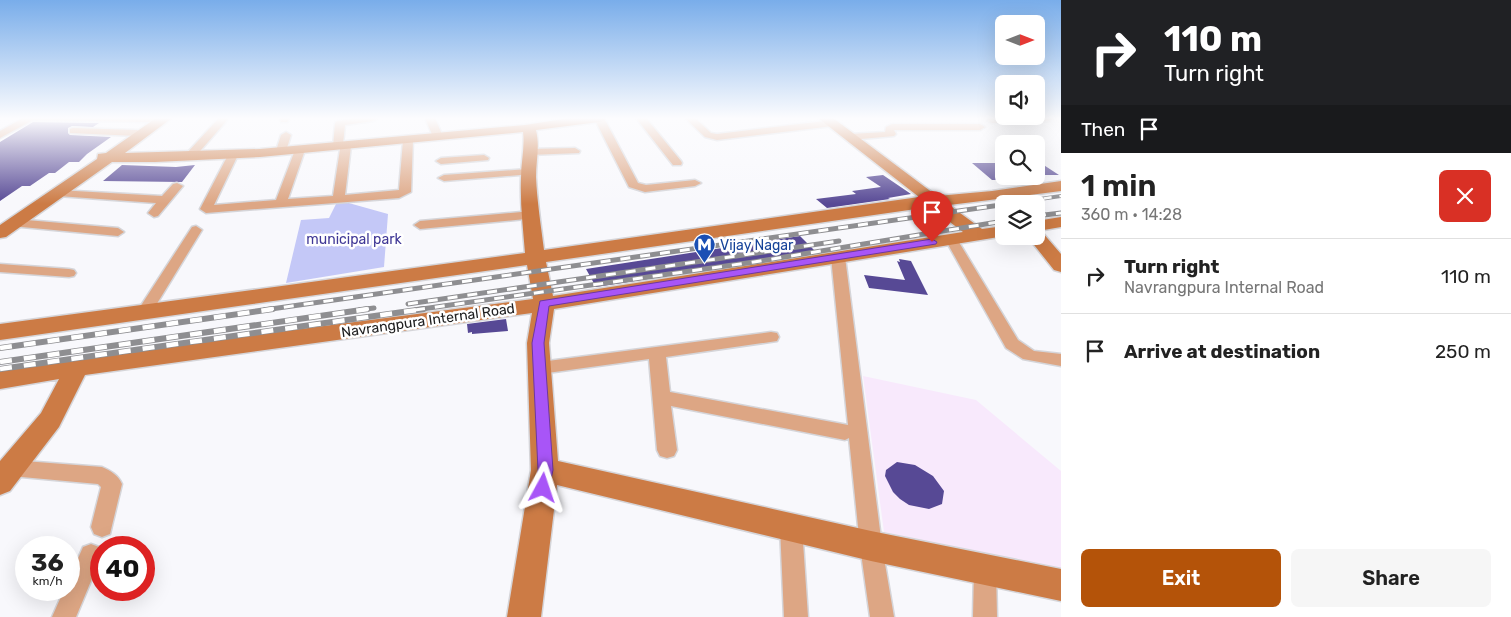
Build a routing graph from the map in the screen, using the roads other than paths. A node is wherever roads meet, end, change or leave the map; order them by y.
1 (342, 146) edge
2 (120, 147) edge
3 (121, 147) edge
4 (198, 147) edge
5 (282, 147) edge
6 (334, 147) edge
7 (407, 147) edge
8 (508, 147) edge
9 (527, 147) edge
10 (564, 147) edge
11 (614, 147) edge
12 (664, 147) edge
13 (863, 147) edge
14 (300, 150) junction
15 (281, 151) junction
16 (576, 151) dead end
17 (233, 155) junction
18 (190, 156) junction
19 (107, 157) junction
20 (484, 158) dead end
21 (463, 160) junction
22 (441, 161) dead end
23 (677, 163) dead end
24 (467, 176) junction
25 (444, 178) dead end
26 (695, 183) dead end
27 (177, 186) dead end
28 (1061, 186) edge
29 (470, 188) dead end
30 (58, 194) junction
31 (166, 200) junction
32 (338, 200) junction
33 (934, 200) junction
34 (281, 204) junction
35 (206, 209) junction
36 (154, 213) dead end
37 (532, 215) junction
38 (1061, 222) edge
39 (420, 225) dead end
40 (1045, 225) edge
41 (4, 227) edge
42 (118, 232) dead end
43 (995, 232) edge
44 (978, 235) junction
45 (951, 238) junction
46 (1044, 245) edge
47 (535, 257) junction
48 (838, 257) junction
49 (1061, 266) edge
50 (0, 268) edge
51 (69, 273) dead end
52 (544, 304) junction
53 (145, 311) junction
54 (0, 332) edge
55 (771, 337) dead end
56 (657, 352) junction
57 (1061, 360) edge
58 (77, 367) junction
59 (540, 368) junction
60 (0, 380) edge
61 (662, 397) junction
62 (845, 432) dead end
63 (667, 450) dead end
64 (545, 470) junction
65 (5, 475) edge
66 (791, 526) junction
67 (102, 527) dead end
68 (871, 546) junction
69 (90, 557) edge
70 (986, 570) junction
71 (1061, 585) edge
72 (64, 617) edge
73 (524, 617) edge
74 (796, 617) edge
75 (882, 617) edge
76 (985, 617) edge

1 - 32 street
2 - 19 street
3 - 19 street
4 - 18 street
5 - 15 street
6 - 14 street
7 - 32 street
8 - 24 street
9 - 37 street
10 - 16 street
11 - 26 street
12 - 23 street
13 - 33 street
14 - 15 street
14 - 34 street
15 - 17 street
17 - 18 street
17 - 35 street
18 - 19 street
19 - 30 street
19 - 41 street
20 - 21 street
21 - 22 street
21 - 24 street
24 - 25 street
24 - 29 street
27 - 31 street
28 - 33 street
30 - 31 street
30 - 41 street
31 - 36 street
32 - 34 street
33 - 44 street
33 - 47 street
34 - 35 street
35 - 53 street
37 - 39 street
37 - 47 street
38 - 40 street
41 - 42 street
43 - 44 street, Navrangpura Internal Road
44 - 45 street, Navrangpura Internal Road
45 - 48 street, Navrangpura Internal Road
45 - 57 street
46 - 49 street
47 - 52 street
47 - 53 street
48 - 52 street, Navrangpura Internal Road
48 - 68 street
50 - 51 street
52 - 58 street, Navrangpura Internal Road
52 - 59 street
53 - 54 street
55 - 56 street
56 - 59 street
56 - 61 street
58 - 60 street, Navrangpura Internal Road
58 - 65 street
59 - 64 street
61 - 62 street
61 - 63 street
64 - 66 street
64 - 73 street
65 - 67 street
66 - 68 street
66 - 74 street
68 - 70 street
68 - 75 street
69 - 72 street
70 - 71 street
70 - 76 street

